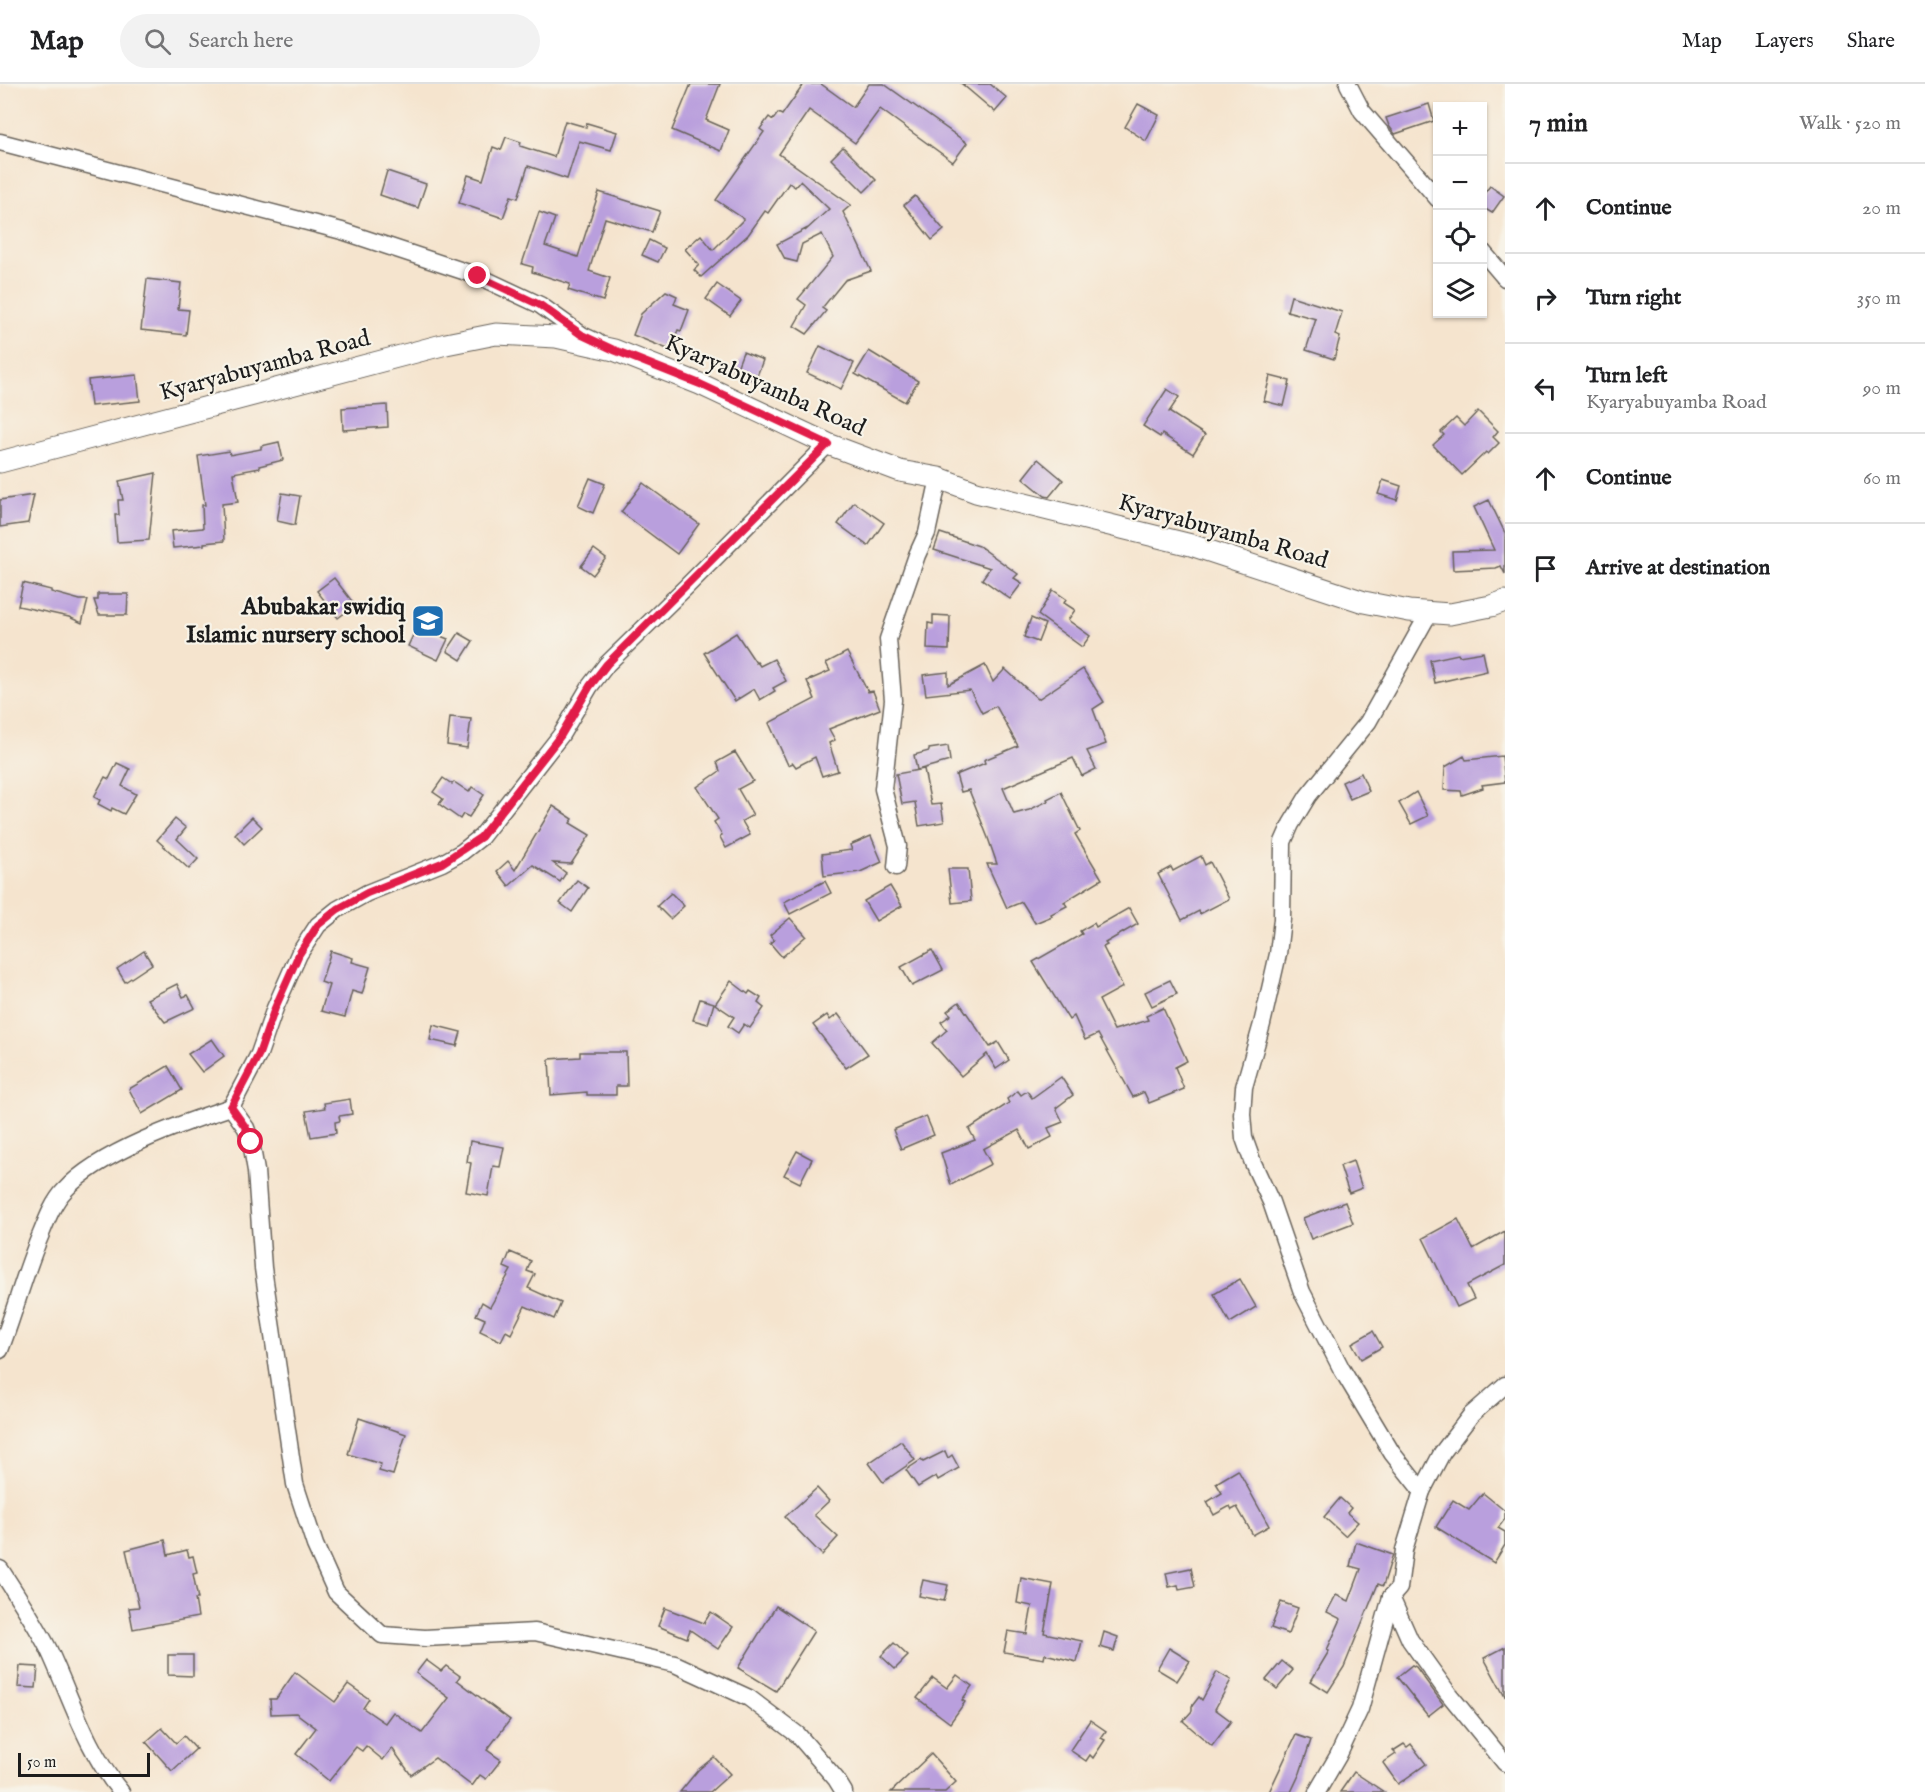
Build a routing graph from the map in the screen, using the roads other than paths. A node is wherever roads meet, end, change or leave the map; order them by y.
1 (1348, 84) edge
2 (0, 142) edge
3 (1433, 193) edge
4 (1487, 257) edge
5 (1505, 278) edge
6 (614, 350) junction
7 (828, 444) junction
8 (0, 462) edge
9 (939, 478) junction
10 (1505, 601) edge
11 (1429, 613) junction
12 (896, 867) dead end
13 (231, 1107) junction
14 (0, 1350) edge
15 (1505, 1385) edge
16 (1422, 1491) junction
17 (0, 1569) edge
18 (1391, 1597) junction
19 (1505, 1763) edge
20 (121, 1792) edge
21 (844, 1792) edge
22 (1317, 1792) edge

1 - 3 street
2 - 6 street
4 - 5 street
6 - 7 street, Kyaryabuyamba Road
6 - 8 street, Kyaryabuyamba Road
7 - 9 street, Kyaryabuyamba Road
7 - 13 street
9 - 11 street, Kyaryabuyamba Road
9 - 12 street
10 - 11 street, Kyaryabuyamba Road
11 - 16 street
13 - 14 street
13 - 21 street
15 - 16 street
16 - 18 street
17 - 20 street
18 - 19 street
18 - 22 street

